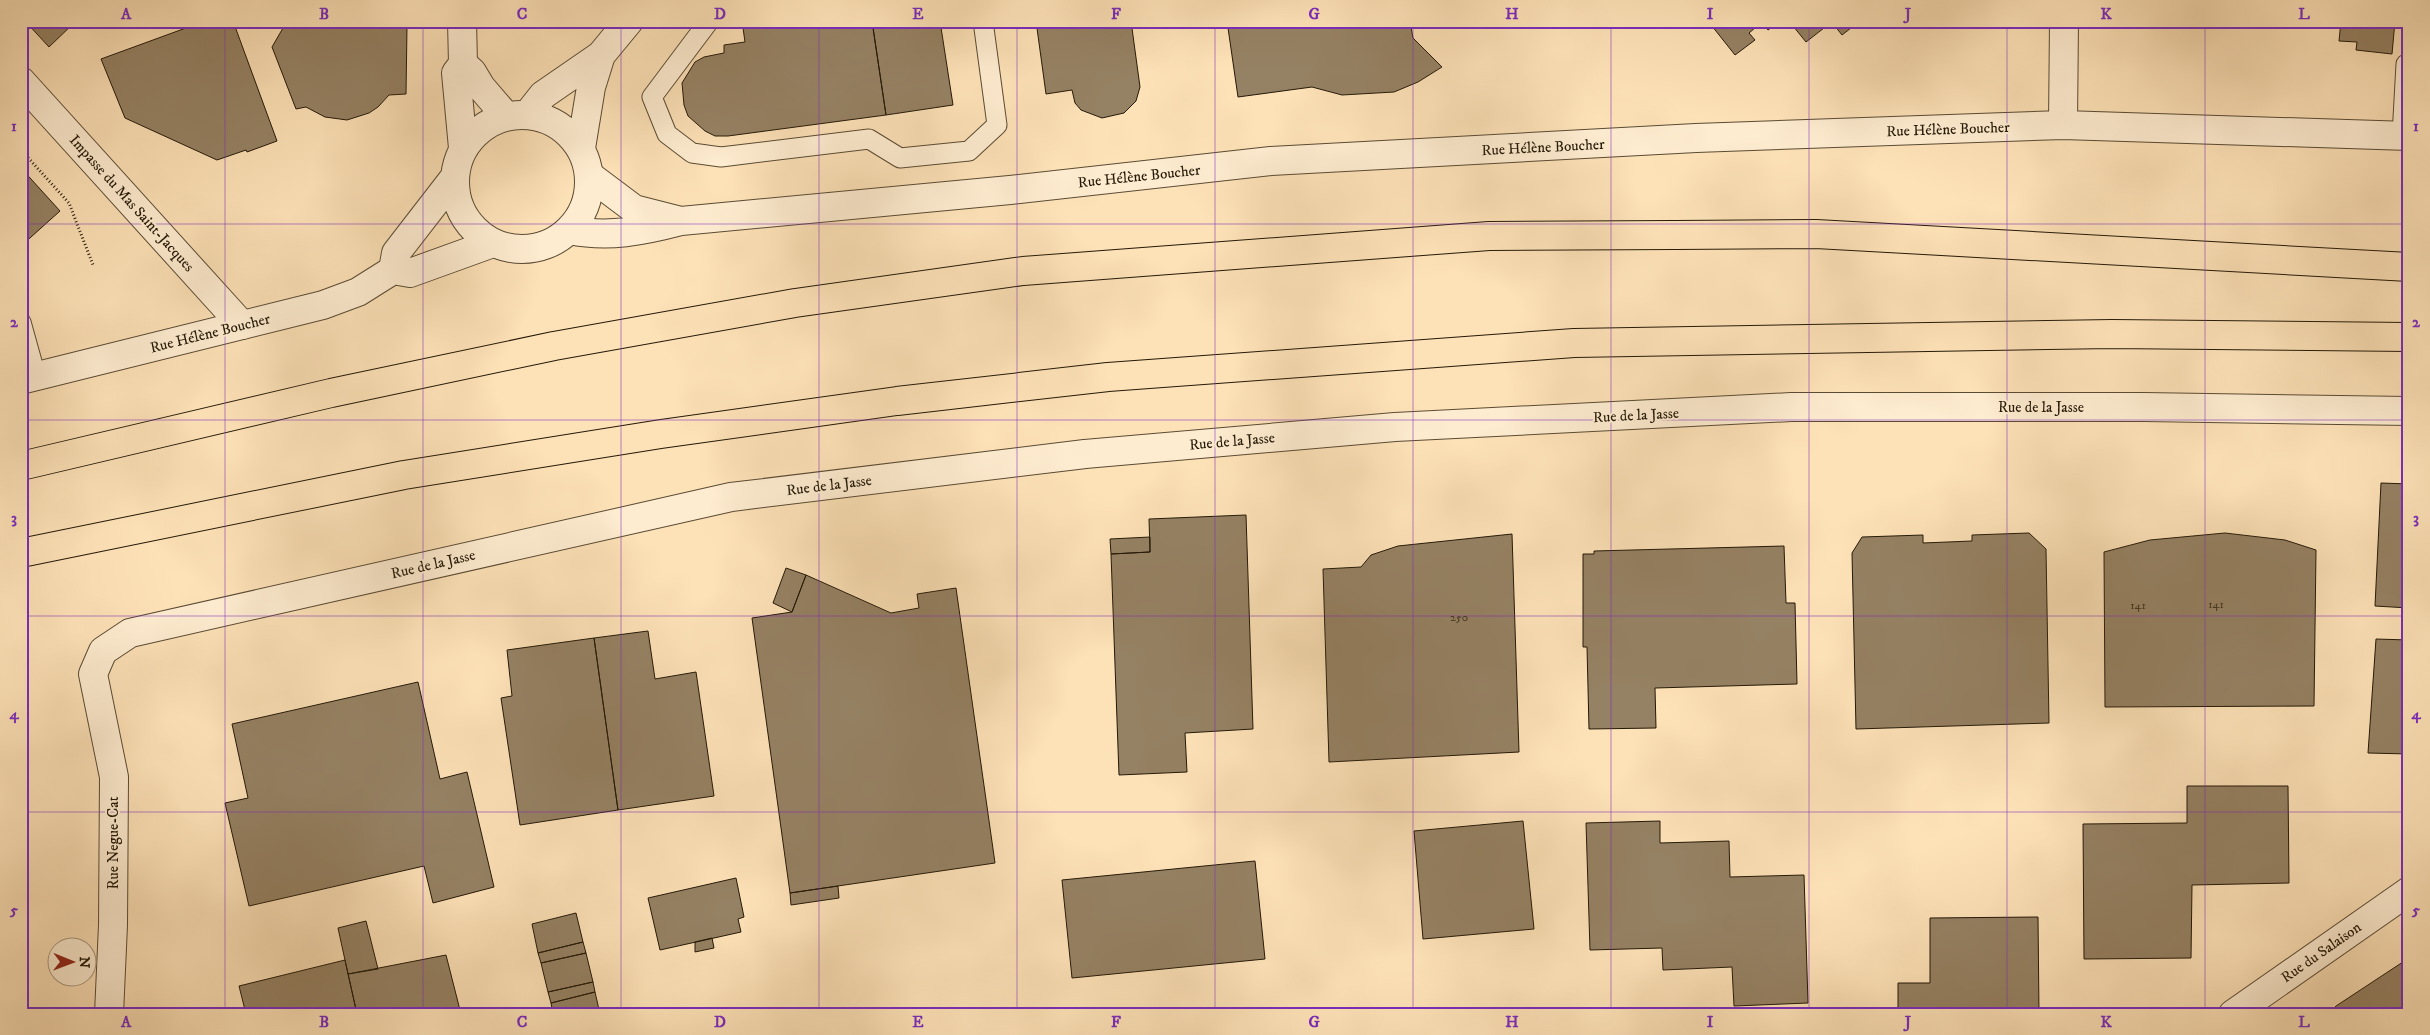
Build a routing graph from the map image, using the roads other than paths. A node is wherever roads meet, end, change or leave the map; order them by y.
1 (462, 21) edge
2 (629, 21) edge
3 (709, 21) edge
4 (983, 21) edge
5 (2064, 21) edge
6 (601, 55) junction
7 (463, 64) junction
8 (2406, 64) dead end
9 (21, 81) edge
10 (517, 115) junction
11 (2063, 125) junction
12 (2406, 136) edge
13 (463, 148) junction
14 (581, 148) junction
15 (590, 176) junction
16 (454, 178) junction
17 (680, 221) junction
18 (570, 230) junction
19 (493, 243) junction
20 (2409, 268) edge
21 (393, 270) junction
22 (21, 322) edge
23 (242, 325) junction
24 (2409, 337) edge
25 (28, 378) edge
26 (2409, 411) edge
27 (21, 466) edge
28 (21, 553) edge
29 (93, 674) joint
30 (2409, 891) edge
31 (109, 1014) edge
32 (2233, 1014) edge

1 - 7 street
2 - 6 street
3 - 4 lane
5 - 11 street
6 - 10 street
6 - 14 street
7 - 10 street
7 - 13 street
8 - 12 lane
9 - 23 street, Impasse du Mas Saint-Jacques
10 - 13 street
10 - 14 street
11 - 12 street, Rue Hélène Boucher
11 - 17 street, Rue Hélène Boucher
13 - 16 street
14 - 15 street
15 - 17 street, Rue Hélène Boucher
15 - 18 street
16 - 19 street
16 - 21 street
17 - 18 street, Rue Hélène Boucher
18 - 19 street
19 - 21 street
20 - 27 highway
21 - 23 street, Rue Hélène Boucher
22 - 25 lane
23 - 25 street, Rue Hélène Boucher
24 - 28 highway
26 - 29 street, Rue de la Jasse
29 - 31 street, Rue Negue-Cat
30 - 32 street, Rue du Salaison

